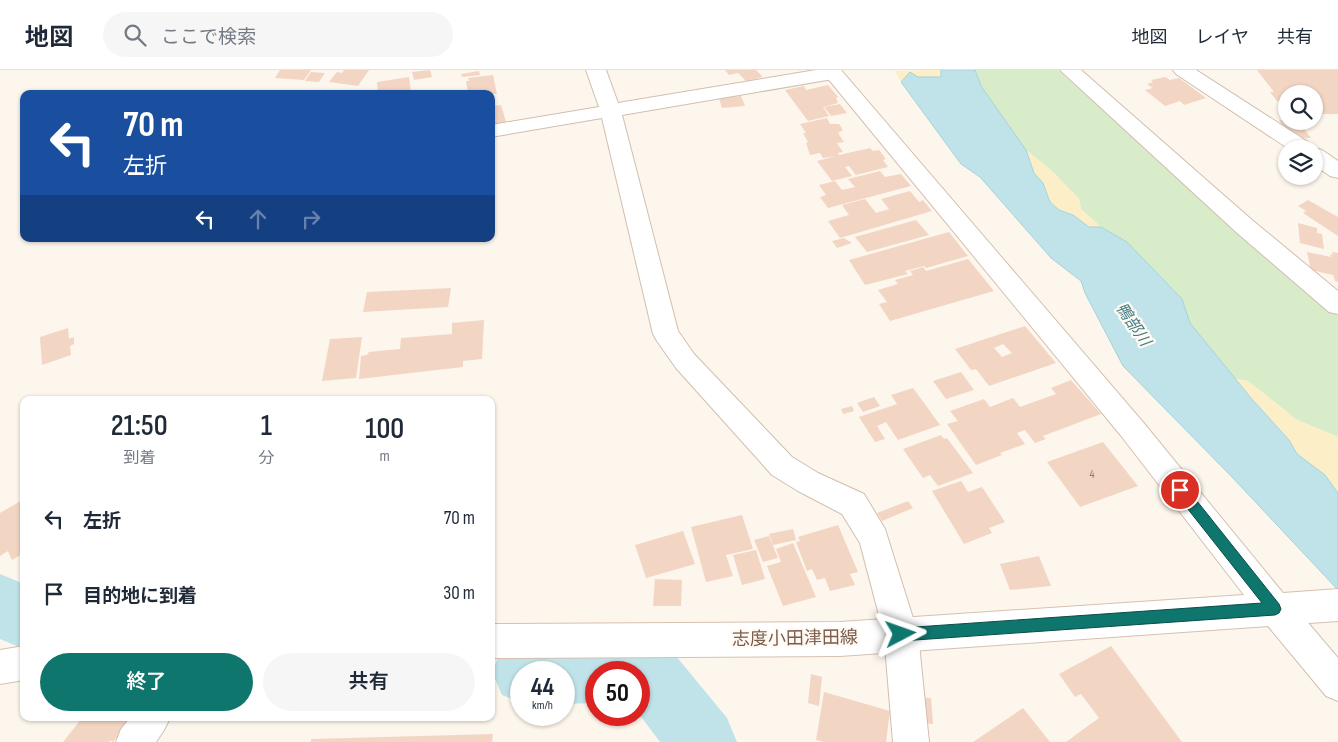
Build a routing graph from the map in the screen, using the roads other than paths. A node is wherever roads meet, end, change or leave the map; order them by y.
1 (596, 70) edge
2 (1070, 70) edge
3 (1183, 70) edge
4 (832, 72) edge
5 (611, 112) junction
6 (495, 131) edge
7 (1290, 140) edge
8 (1323, 161) edge
9 (1338, 171) edge
10 (1338, 305) edge
11 (1323, 606) edge
12 (1275, 609) junction
13 (901, 634) junction
14 (495, 642) edge
15 (20, 664) edge
16 (0, 666) edge
17 (1338, 684) edge
18 (150, 721) edge
19 (134, 742) edge
20 (911, 742) edge

1 - 5 street
2 - 10 street
3 - 7 street
4 - 5 street
4 - 12 street
5 - 6 street
5 - 13 street
8 - 9 street
11 - 12 street, 志度小田津田線
12 - 13 street, 志度小田津田線
12 - 17 street
13 - 14 street, 志度小田津田線
13 - 20 street
15 - 16 street
18 - 19 street

